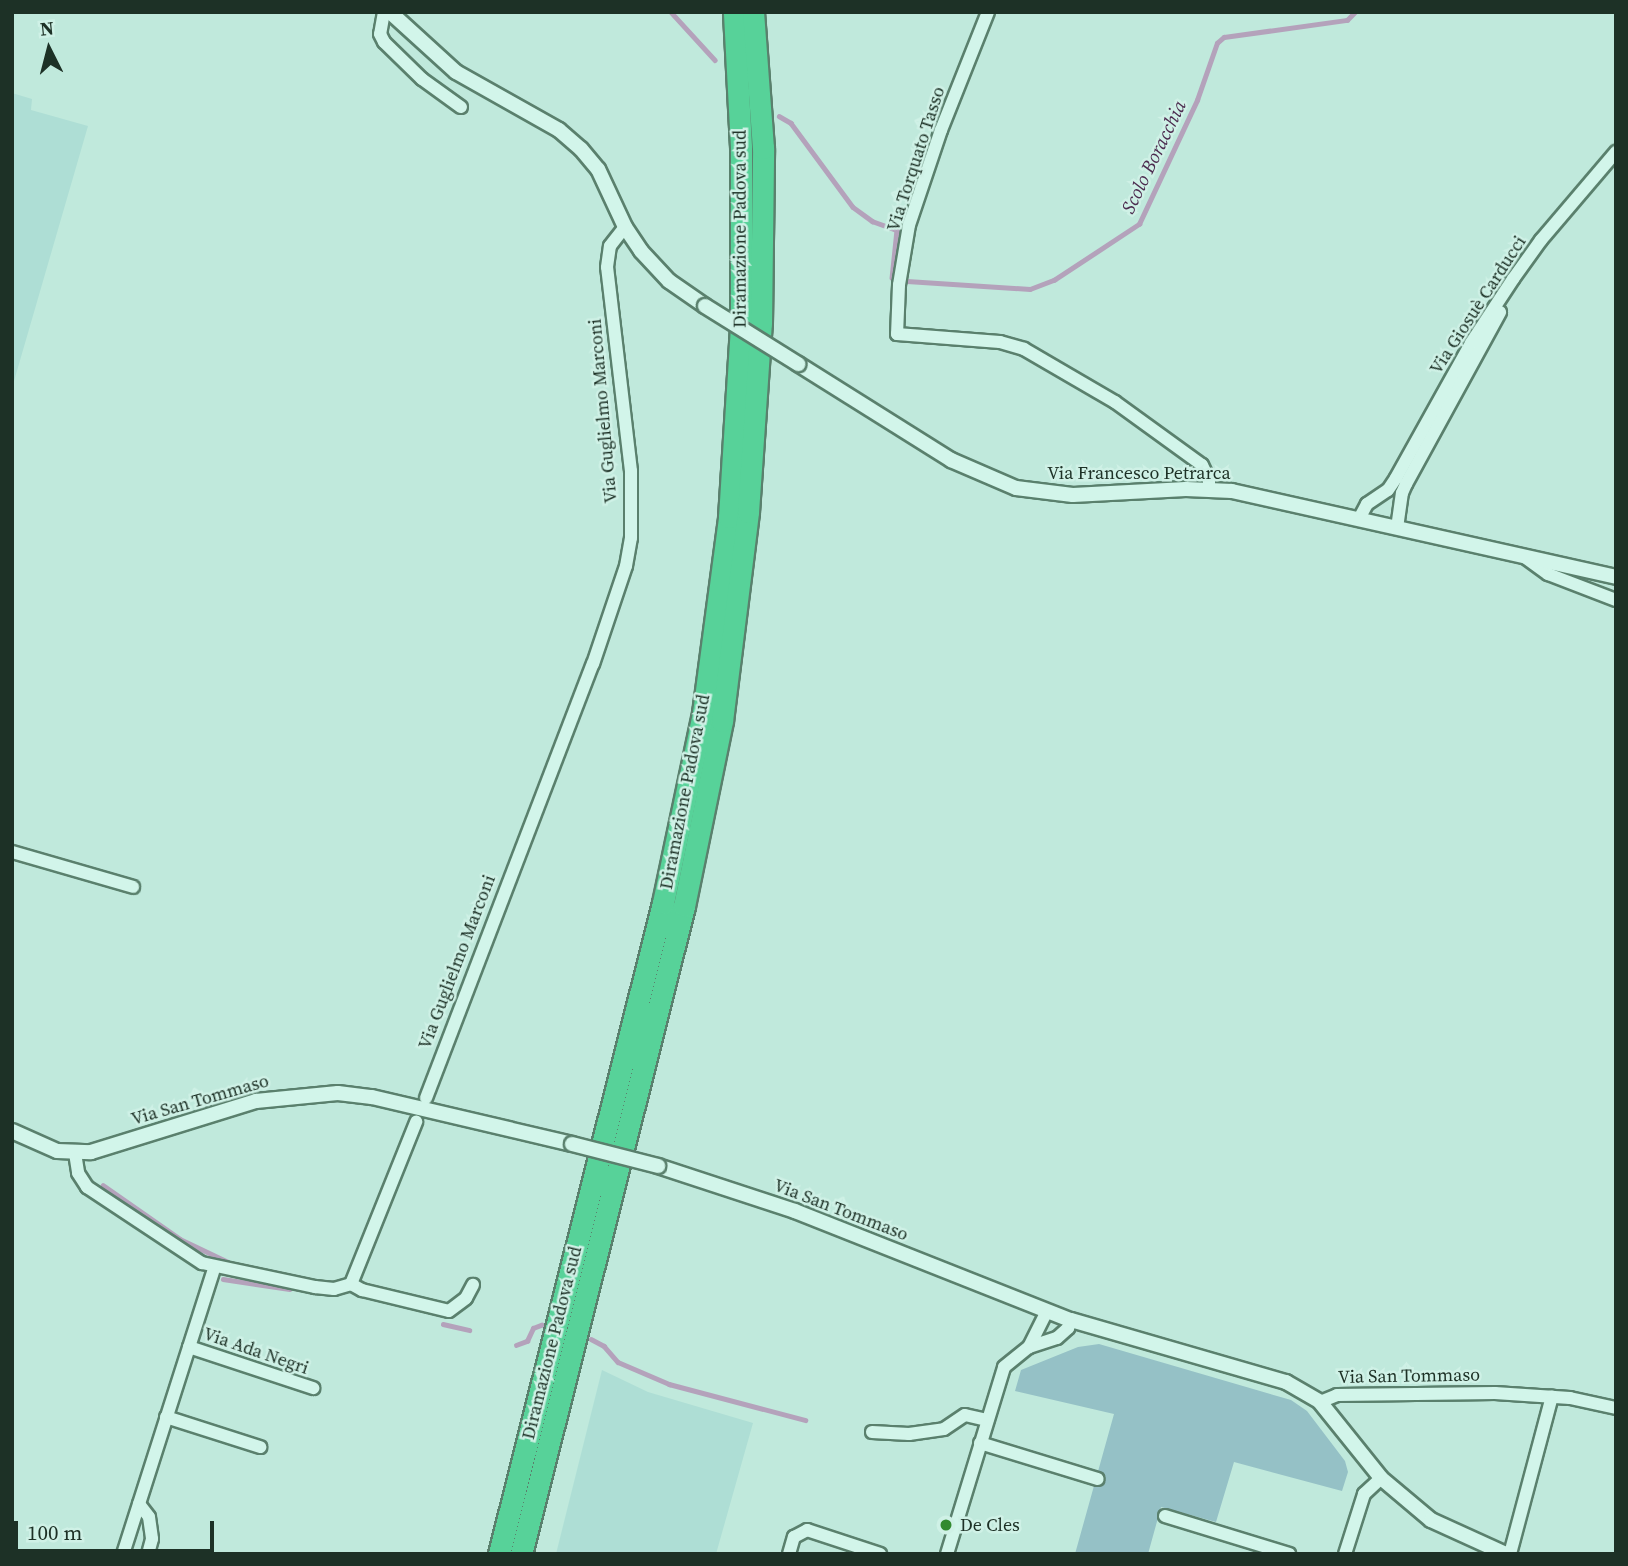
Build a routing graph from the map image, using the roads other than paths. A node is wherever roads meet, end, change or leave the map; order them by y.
1 (384, 12) edge
2 (390, 12) edge
3 (734, 12) edge
4 (753, 12) edge
5 (988, 12) edge
6 (461, 107) dead end
7 (1616, 152) edge
8 (1616, 162) edge
9 (625, 228) junction
10 (1209, 488) junction
11 (1359, 519) junction
12 (1397, 528) junction
13 (1520, 554) junction
14 (1616, 577) edge
15 (1616, 600) edge
16 (12, 852) edge
17 (133, 887) dead end
18 (426, 1098) dead end
19 (416, 1122) dead end
20 (12, 1131) edge
21 (75, 1153) junction
22 (214, 1268) junction
23 (351, 1284) junction
24 (473, 1285) dead end
25 (1047, 1311) junction
26 (1071, 1320) junction
27 (189, 1347) junction
28 (1029, 1347) junction
29 (313, 1388) dead end
30 (1552, 1396) junction
31 (1320, 1402) junction
32 (1616, 1408) edge
33 (166, 1418) junction
34 (987, 1420) junction
35 (872, 1432) dead end
36 (980, 1443) junction
37 (260, 1447) dead end
38 (1381, 1478) junction
39 (1098, 1479) dead end
40 (139, 1504) junction
41 (1166, 1516) dead end
42 (123, 1554) edge
43 (148, 1554) edge
44 (499, 1554) edge
45 (521, 1554) edge
46 (789, 1554) edge
47 (880, 1554) edge
48 (947, 1554) edge
49 (1289, 1554) edge
50 (1345, 1554) edge
51 (1508, 1554) edge

1 - 6 street
2 - 9 street
3 - 44 highway, Diramazione Padova sud
4 - 45 highway, Diramazione Padova sud
5 - 10 street, Via Torquato Tasso
7 - 11 street, Via Giosuè Carducci
8 - 12 street, Via Giosuè Carducci
9 - 10 street, Via Francesco Petrarca, bridge
9 - 18 street, Via Guglielmo Marconi
10 - 11 street, Via Francesco Petrarca
11 - 12 street, Via Francesco Petrarca
12 - 13 street, Via Francesco Petrarca
13 - 14 street, Via Francesco Petrarca
13 - 15 street, Via Francesco Petrarca
16 - 17 street
19 - 23 street
20 - 21 street, Via San Tommaso
21 - 22 street
21 - 25 street, Via San Tommaso, bridge
22 - 23 street
22 - 27 street, Via Ada Negri
23 - 24 street
25 - 26 street, Via San Tommaso
25 - 28 street
26 - 28 street
26 - 31 street, Via San Tommaso
27 - 29 street, Via Ada Negri
27 - 33 street, Via Ada Negri
28 - 34 street
30 - 31 street, Via San Tommaso
30 - 32 street, Via San Tommaso
30 - 51 street
31 - 38 street
33 - 37 street
33 - 40 street, Via Ada Negri
34 - 35 street
34 - 36 street
36 - 39 street
36 - 48 street
38 - 50 street
38 - 51 street
40 - 42 street, Via Ada Negri
40 - 43 street
41 - 49 street
46 - 47 street

